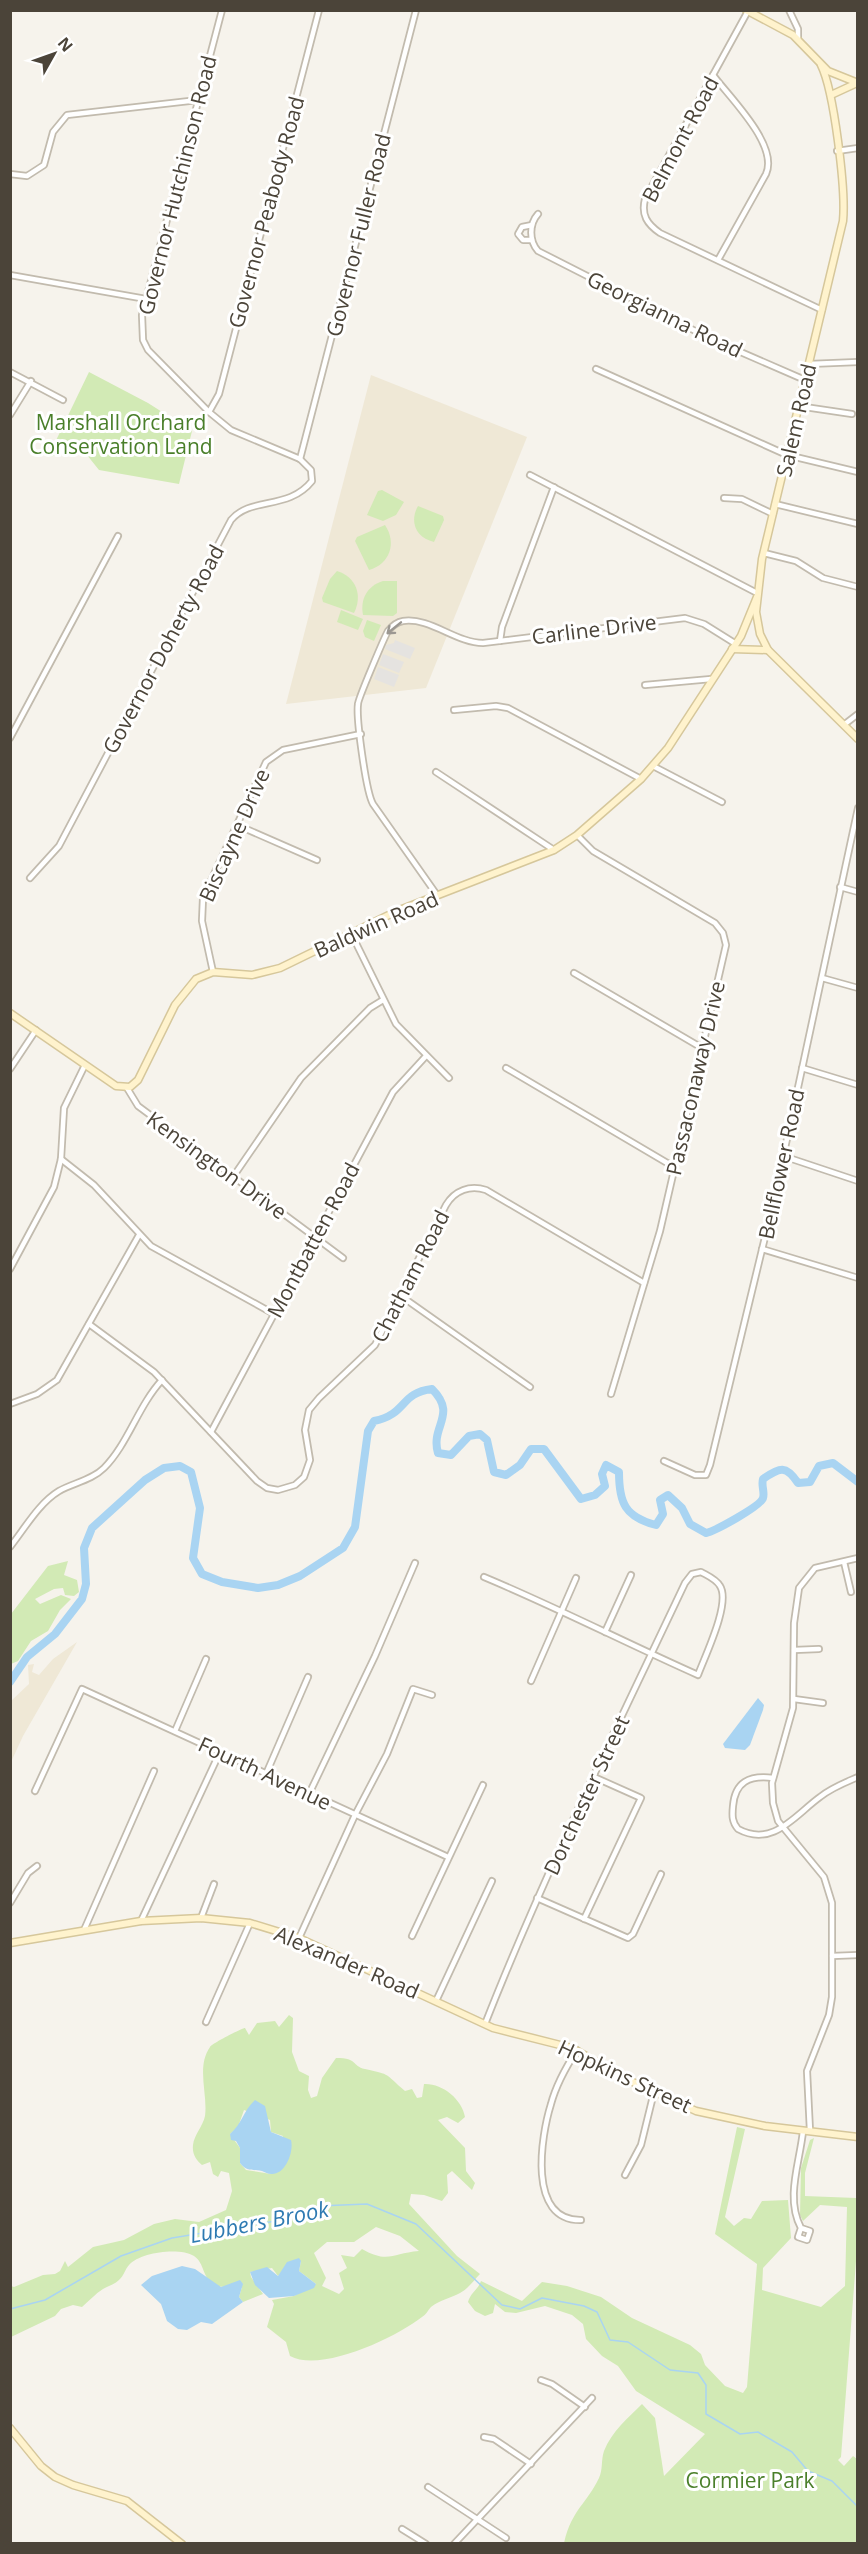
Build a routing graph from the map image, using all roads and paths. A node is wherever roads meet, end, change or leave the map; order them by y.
1 (222, 10) edge
2 (319, 10) edge
3 (416, 10) edge
4 (789, 10) edge
5 (747, 11) edge
6 (798, 39) junction
7 (821, 65) junction
8 (713, 75) junction
9 (857, 83) edge
10 (831, 95) junction
11 (198, 100) junction
12 (858, 148) edge
13 (837, 151) junction
14 (10, 174) edge
15 (538, 214) dead end
16 (532, 225) junction
17 (532, 240) junction
18 (718, 260) junction
19 (10, 275) edge
20 (146, 299) junction
21 (822, 310) junction
22 (858, 362) edge
23 (809, 364) junction
24 (596, 369) dead end
25 (10, 372) edge
26 (805, 380) junction
27 (31, 381) junction
28 (63, 400) dead end
29 (798, 406) junction
30 (209, 412) junction
31 (852, 414) dead end
32 (10, 415) edge
33 (787, 455) junction
34 (300, 459) junction
35 (858, 472) edge
36 (531, 475) dead end
37 (554, 487) junction
38 (724, 498) dead end
39 (775, 504) junction
40 (773, 514) junction
41 (858, 524) edge
42 (118, 536) dead end
43 (764, 553) junction
44 (858, 587) edge
45 (757, 595) junction
46 (500, 641) junction
47 (734, 646) junction
48 (768, 650) junction
49 (711, 679) junction
50 (645, 685) dead end
51 (454, 710) dead end
52 (858, 714) edge
53 (845, 724) junction
54 (361, 734) junction
55 (10, 738) edge
56 (858, 739) edge
57 (653, 766) junction
58 (436, 772) dead end
59 (641, 779) junction
60 (722, 802) dead end
61 (858, 808) edge
62 (237, 825) junction
63 (578, 835) junction
64 (554, 850) junction
65 (317, 860) dead end
66 (30, 878) dead end
67 (840, 887) junction
68 (858, 892) edge
69 (437, 895) junction
70 (351, 933) junction
71 (213, 972) junction
72 (574, 974) dead end
73 (822, 978) junction
74 (858, 988) edge
75 (383, 1000) junction
76 (10, 1013) edge
77 (36, 1030) junction
78 (702, 1048) junction
79 (426, 1056) junction
80 (85, 1065) junction
81 (506, 1068) dead end
82 (802, 1068) junction
83 (10, 1069) edge
84 (450, 1078) dead end
85 (858, 1085) edge
86 (127, 1088) junction
87 (783, 1156) junction
88 (61, 1160) junction
89 (674, 1167) junction
90 (233, 1177) junction
91 (858, 1181) edge
92 (139, 1234) junction
93 (315, 1237) junction
94 (762, 1249) junction
95 (343, 1258) dead end
96 (10, 1269) edge
97 (858, 1278) edge
98 (644, 1283) junction
99 (401, 1296) junction
100 (274, 1314) junction
101 (88, 1324) junction
102 (162, 1380) junction
103 (530, 1387) dead end
104 (611, 1394) dead end
105 (10, 1404) edge
106 (211, 1432) junction
107 (664, 1461) dead end
108 (10, 1546) edge
109 (858, 1558) edge
110 (844, 1562) junction
111 (415, 1563) dead end
112 (631, 1575) dead end
113 (484, 1576) dead end
114 (576, 1578) dead end
115 (851, 1593) dead end
116 (560, 1613) junction
117 (605, 1632) junction
118 (819, 1649) dead end
119 (794, 1650) junction
120 (652, 1654) junction
121 (206, 1659) dead end
122 (308, 1677) dead end
123 (531, 1681) dead end
124 (432, 1695) dead end
125 (794, 1699) junction
126 (823, 1703) dead end
127 (175, 1731) junction
128 (220, 1752) junction
129 (154, 1771) dead end
130 (266, 1774) junction
131 (594, 1777) junction
132 (858, 1777) edge
133 (772, 1778) junction
134 (483, 1785) dead end
135 (35, 1791) dead end
136 (309, 1794) junction
137 (355, 1815) junction
138 (783, 1829) junction
139 (448, 1857) junction
140 (37, 1866) dead end
141 (661, 1874) dead end
142 (492, 1881) dead end
143 (214, 1884) dead end
144 (537, 1898) junction
145 (10, 1903) edge
146 (201, 1918) junction
147 (584, 1919) junction
148 (141, 1921) junction
149 (250, 1923) junction
150 (84, 1930) junction
151 (412, 1936) dead end
152 (299, 1938) junction
153 (10, 1943) edge
154 (858, 1955) edge
155 (832, 1956) junction
156 (436, 2001) junction
157 (207, 2022) dead end
158 (485, 2024) junction
159 (499, 2030) joint
160 (577, 2050) junction
161 (654, 2092) junction
162 (806, 2131) junction
163 (858, 2137) edge
164 (625, 2175) dead end
165 (581, 2220) dead end
166 (801, 2228) dead end
167 (541, 2380) dead end
168 (592, 2398) dead end
169 (585, 2407) junction
170 (10, 2428) edge
171 (484, 2437) dead end
172 (531, 2464) junction
173 (428, 2487) dead end
174 (476, 2521) junction
175 (402, 2529) dead end
176 (506, 2538) dead end
177 (183, 2544) edge
178 (426, 2544) edge
179 (454, 2544) edge

1 - 11 street, Governor Hutchinson Road
2 - 30 street, Governor Peabody Road
3 - 34 street, Governor Fuller Road
4 - 6 street
5 - 6 street
5 - 8 street, Belmont Road
6 - 7 street
7 - 9 street
7 - 10 street, Salem Road
8 - 18 street
8 - 18 street, Belmont Road
9 - 10 street
10 - 13 street, Salem Road
11 - 14 street
11 - 20 street, Governor Hutchinson Road
12 - 13 street
13 - 21 street, Salem Road
15 - 16 street, Georgianna Road
16 - 17 street, Georgianna Road
16 - 17 street, Georgianna Road
17 - 26 street, Georgianna Road
18 - 21 street, Belmont Road
19 - 20 street
20 - 30 street, Governor Hutchinson Road
21 - 23 street, Salem Road
22 - 23 street
23 - 26 street, Salem Road
24 - 33 street
25 - 27 street
26 - 29 street, Salem Road
27 - 28 street
27 - 32 street
29 - 31 street
29 - 33 street, Salem Road
30 - 34 street, Governor Hutchinson Road
33 - 35 street
33 - 39 street, Salem Road
34 - 66 street, Governor Doherty Road
36 - 37 street
37 - 45 street
37 - 46 street
38 - 40 street
39 - 40 street, Salem Road
39 - 41 street
40 - 43 street, Salem Road
42 - 55 street
43 - 44 street
43 - 45 street, Salem Road
45 - 47 street, Baldwin Road
45 - 48 street, Salem Road
46 - 47 street, Carline Drive
46 -> 54 street, Carline Drive
47 - 48 street
47 - 49 street, Baldwin Road
48 - 53 street, Salem Road
49 - 50 street
49 - 57 street, Baldwin Road
51 - 59 street
52 - 53 street
53 - 56 street, Salem Road
54 - 62 street, Biscayne Drive
54 - 69 street, Carline Drive
57 - 59 street, Baldwin Road
57 - 60 street
58 - 64 street
59 - 63 street, Baldwin Road
61 - 67 street, Bellflower Road
62 - 65 street
62 - 71 street, Biscayne Drive
63 - 64 street, Baldwin Road
63 - 78 street, Passaconaway Drive
64 - 69 street, Baldwin Road
67 - 68 street
67 - 73 street, Bellflower Road
69 - 70 street, Baldwin Road
70 - 71 street, Baldwin Road
70 - 75 street
71 - 86 street
72 - 78 street
73 - 74 street
73 - 82 street, Bellflower Road
75 - 79 street
75 - 90 street
76 - 77 street
77 - 80 street
77 - 83 street
78 - 89 street, Passaconaway Drive
79 - 84 street
79 - 93 street, Montbatten Road
80 - 86 street
80 - 88 street
81 - 89 street
82 - 85 street
82 - 87 street, Bellflower Road
86 - 90 street, Kensington Drive
87 - 91 street
87 - 94 street, Bellflower Road
88 - 92 street
88 - 96 street
89 - 98 street, Passaconaway Drive
90 - 93 street, Kensington Drive
92 - 100 street
92 - 101 street
93 - 95 street, Kensington Drive
93 - 100 street, Montbatten Road
94 - 97 street
94 - 107 street, Bellflower Road
98 - 99 street, Chatham Road
98 - 104 street, Passaconaway Drive
99 - 103 street
99 - 106 street, Chatham Road
100 - 106 street, Montbatten Road
101 - 102 street, Chatham Road
101 - 105 street
102 - 106 street, Chatham Road
102 - 108 street
109 - 110 street
110 - 115 street
110 - 119 street
111 - 136 street
112 - 117 street
113 - 116 street
114 - 116 street
116 - 117 street
116 - 123 street
117 - 120 street
118 - 119 street
119 - 125 street
120 - 120 street, Dorchester Street
120 - 131 street, Dorchester Street
121 - 127 street
122 - 130 street
124 - 137 street
125 - 126 street
125 - 133 street
127 - 128 street, Fourth Avenue
127 - 135 street, Fourth Avenue
128 - 130 street, Fourth Avenue
128 - 148 street
129 - 150 street
130 - 136 street, Fourth Avenue
131 - 144 street, Dorchester Street
131 - 147 street
132 - 138 street
133 - 138 street
133 - 138 street
134 - 139 street
136 - 137 street, Fourth Avenue
137 - 139 street, Fourth Avenue
137 - 152 street
138 - 155 street
139 - 151 street
140 - 145 street
141 - 147 street
142 - 156 street
143 - 146 street
144 - 147 street
144 - 158 street, Dorchester Street
146 - 148 street, Alexander Road
146 - 149 street, Alexander Road
148 - 150 street, Alexander Road
149 - 152 street, Alexander Road
149 - 157 street
150 - 153 street, Alexander Road
152 - 156 street, Alexander Road
154 - 155 street
155 - 162 street
156 - 158 street, Alexander Road
158 - 159 street, Alexander Road
159 - 160 street, Hopkins Street
160 - 161 street, Hopkins Street
160 - 165 street
161 - 162 street, Hopkins Street
161 - 164 street
162 - 163 street, Hopkins Street
162 - 166 street
167 - 169 street
168 - 169 street
169 - 172 street
170 - 177 street
171 - 172 street
172 - 174 street
173 - 174 street
174 - 176 street
174 - 179 street
175 - 178 street

